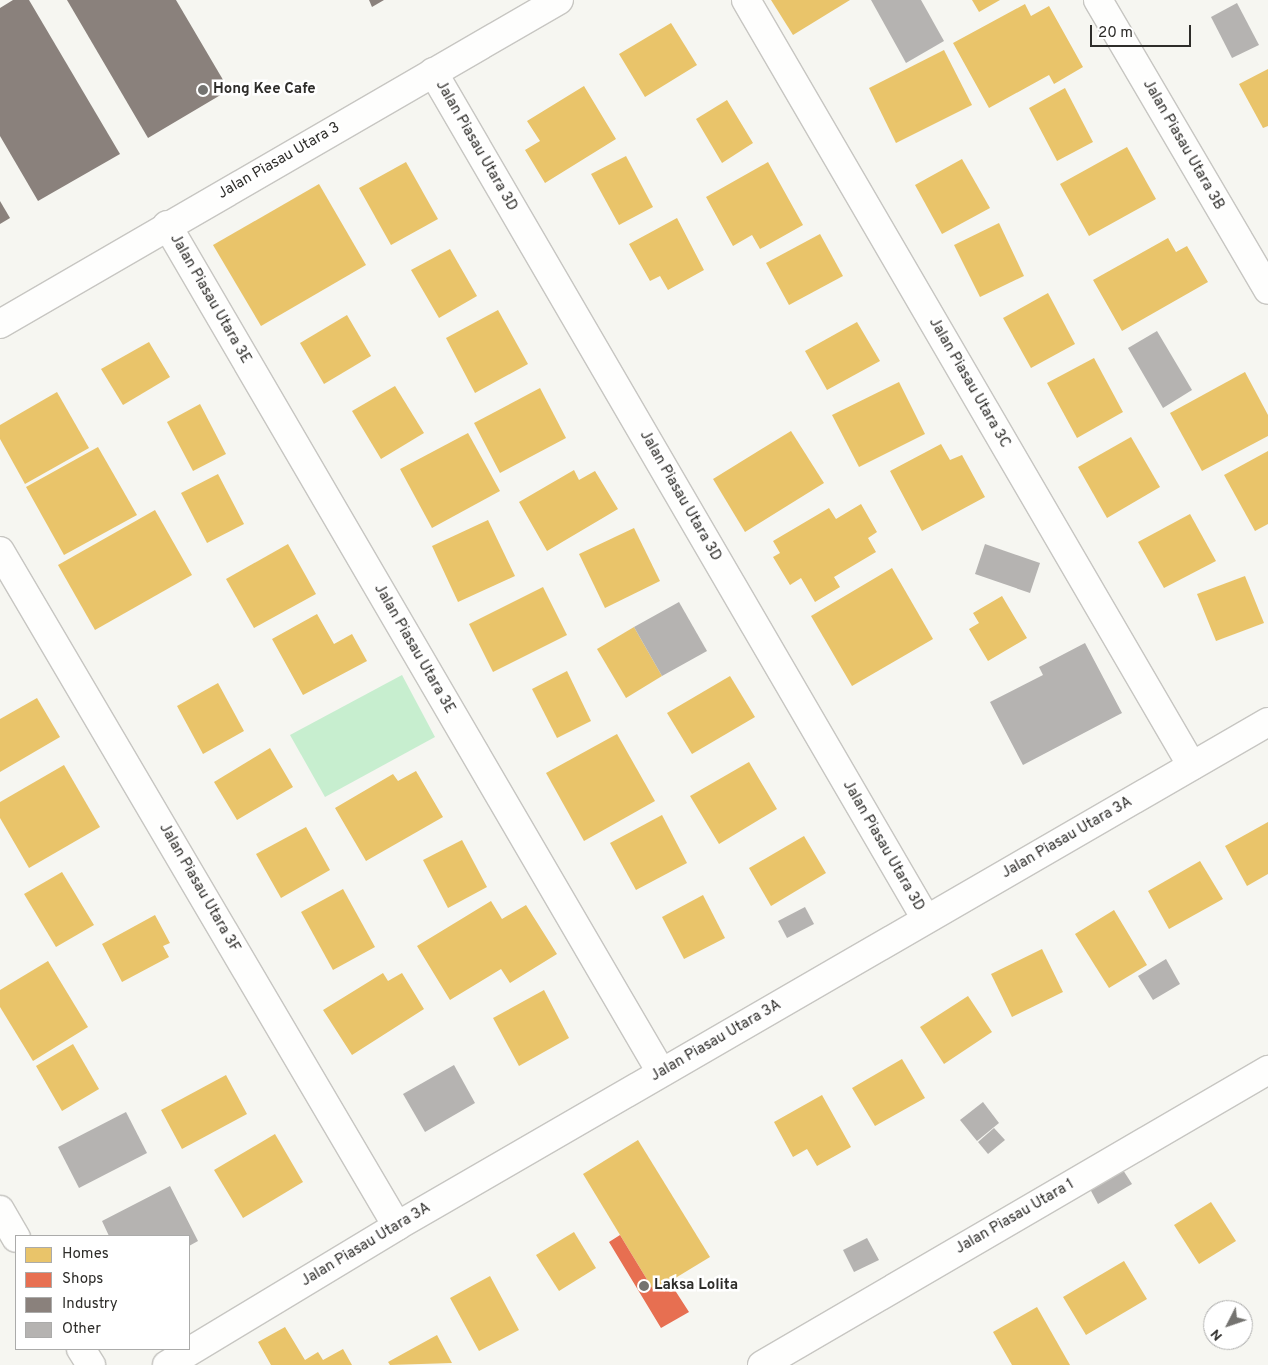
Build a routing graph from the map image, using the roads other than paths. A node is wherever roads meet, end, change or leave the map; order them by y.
1 (559, 0) edge
2 (746, 0) edge
3 (1098, 0) edge
4 (433, 72) junction
5 (167, 226) junction
6 (1268, 290) edge
7 (0, 324) edge
8 (0, 551) edge
9 (1268, 722) edge
10 (1192, 766) junction
11 (926, 919) junction
12 (1268, 1070) edge
13 (661, 1072) junction
14 (0, 1210) edge
15 (397, 1226) junction
16 (15, 1236) edge
17 (82, 1350) edge
18 (90, 1365) edge
19 (167, 1365) edge
20 (762, 1365) edge

1 - 4 street, Jalan Piasau Utara 3
2 - 10 street, Jalan Piasau Utara 3C
3 - 6 street, Jalan Piasau Utara 3B
4 - 5 street, Jalan Piasau Utara 3
4 - 11 street, Jalan Piasau Utara 3D
5 - 7 street, Jalan Piasau Utara 3
5 - 13 street, Jalan Piasau Utara 3E
8 - 15 street, Jalan Piasau Utara 3F
9 - 10 street, Jalan Piasau Utara 3A
10 - 11 street, Jalan Piasau Utara 3A
11 - 13 street, Jalan Piasau Utara 3A
12 - 20 street, Jalan Piasau Utara 1
13 - 15 street, Jalan Piasau Utara 3A
14 - 16 street
15 - 19 street, Jalan Piasau Utara 3A
17 - 18 street

